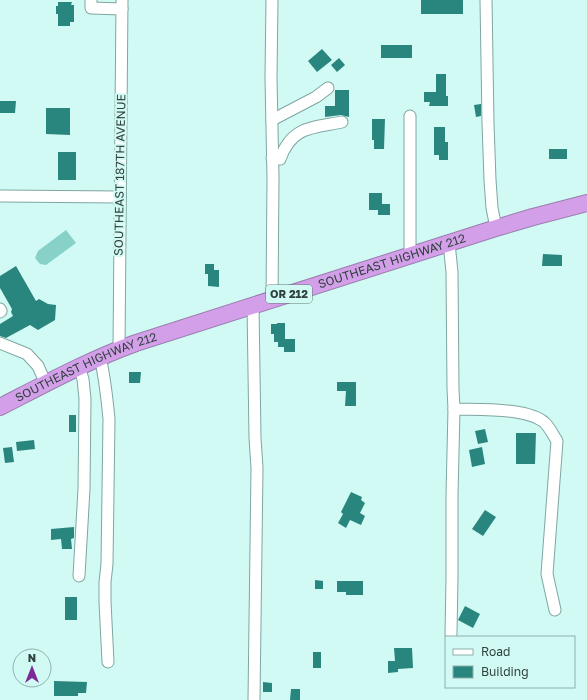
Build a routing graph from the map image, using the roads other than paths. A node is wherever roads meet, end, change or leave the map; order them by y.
1 (91, 0) edge
2 (272, 0) edge
3 (486, 0) edge
4 (122, 5) edge
5 (328, 88) dead end
6 (410, 116) dead end
7 (272, 120) junction
8 (342, 122) dead end
9 (272, 158) junction
10 (0, 196) edge
11 (120, 197) junction
12 (587, 203) edge
13 (496, 228) junction
14 (448, 243) junction
15 (410, 256) junction
16 (272, 299) junction
17 (253, 305) junction
18 (0, 309) edge
19 (0, 312) edge
20 (0, 342) edge
21 (119, 349) junction
22 (100, 357) junction
23 (79, 367) junction
24 (46, 384) junction
25 (0, 407) edge
26 (454, 409) junction
27 (79, 576) dead end
28 (555, 610) dead end
29 (451, 634) dead end
30 (108, 662) dead end
31 (254, 700) edge

1 - 4 street
2 - 7 street
3 - 13 street
4 - 11 street, SOUTHEAST 187TH AVENUE
5 - 7 street
6 - 15 street
7 - 9 street
8 - 9 street
9 - 16 street
10 - 11 street
11 - 21 street, SOUTHEAST 187TH AVENUE
12 - 13 highway, SOUTHEAST HIGHWAY 212 / OR 212
13 - 14 highway, SOUTHEAST HIGHWAY 212 / OR 212
14 - 15 highway, SOUTHEAST HIGHWAY 212 / OR 212
14 - 26 street
15 - 16 highway, SOUTHEAST HIGHWAY 212 / OR 212
16 - 17 highway, SOUTHEAST HIGHWAY 212 / OR 212
17 - 21 highway, SOUTHEAST HIGHWAY 212 / OR 212
17 - 31 street
18 - 19 street
20 - 24 street
21 - 22 highway, SOUTHEAST HIGHWAY 212 / OR 212
22 - 23 highway, SOUTHEAST HIGHWAY 212 / OR 212
22 - 30 street
23 - 24 highway, SOUTHEAST HIGHWAY 212 / OR 212
23 - 27 street
24 - 25 highway, SOUTHEAST HIGHWAY 212 / OR 212
26 - 28 street
26 - 29 street

